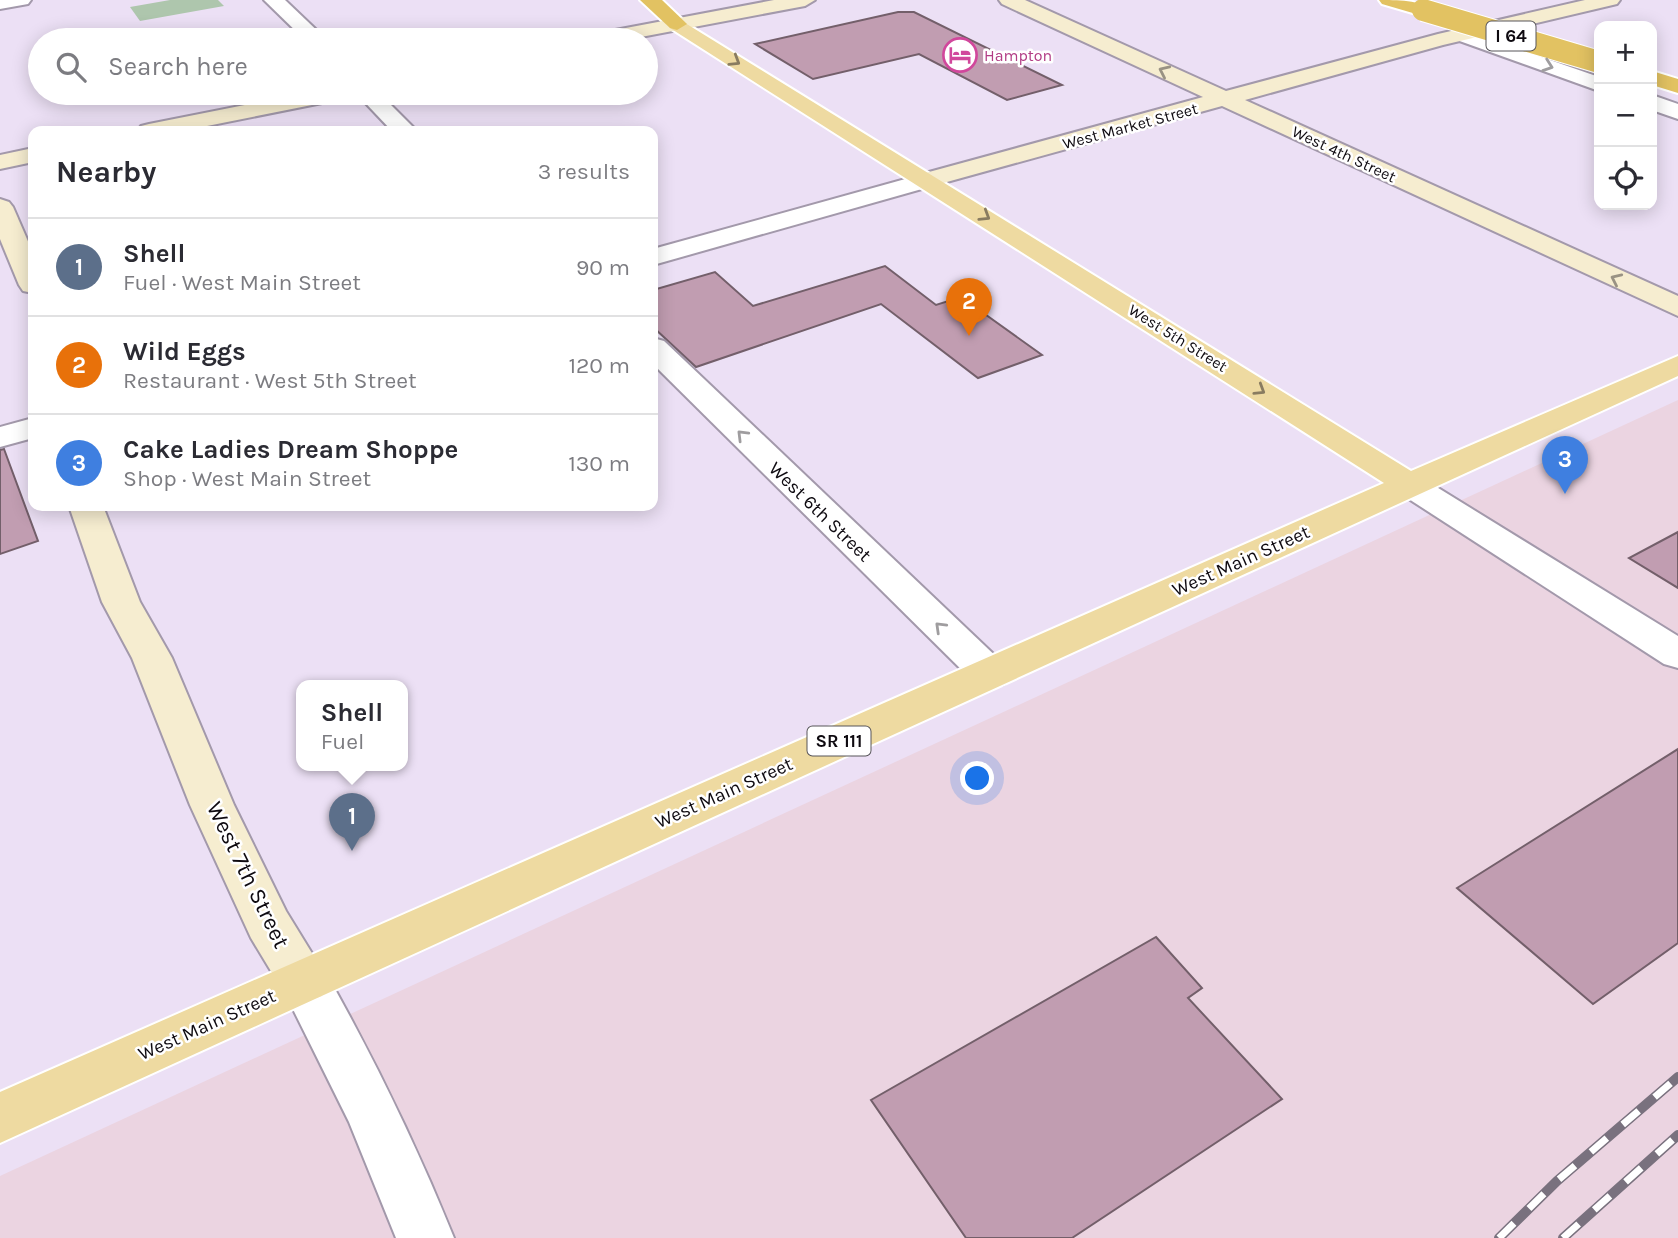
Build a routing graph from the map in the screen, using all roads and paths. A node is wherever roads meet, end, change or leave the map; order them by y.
1 (21, 0) edge
2 (274, 0) edge
3 (650, 0) edge
4 (805, 0) edge
5 (1009, 0) edge
6 (1389, 0) edge
7 (1609, 0) edge
8 (0, 3) edge
9 (1421, 6) edge
10 (1494, 8) dead end
11 (677, 24) junction
12 (304, 28) edge
13 (656, 28) edge
14 (1573, 31) dead end
15 (1461, 35) junction
16 (1594, 55) edge
17 (1594, 60) edge
18 (1657, 73) edge
19 (1678, 79) edge
20 (1657, 80) edge
21 (1594, 82) edge
22 (1678, 86) edge
23 (1226, 99) junction
24 (1657, 104) edge
25 (278, 105) edge
26 (379, 105) edge
27 (1678, 111) edge
28 (174, 126) edge
29 (400, 126) edge
30 (28, 156) edge
31 (0, 162) edge
32 (927, 180) junction
33 (0, 207) edge
34 (658, 256) edge
35 (28, 273) edge
36 (1678, 307) edge
37 (658, 352) edge
38 (1678, 365) edge
39 (28, 429) edge
40 (0, 437) edge
41 (1410, 485) junction
42 (88, 511) edge
43 (1678, 654) edge
44 (990, 674) junction
45 (304, 981) junction
46 (0, 1118) edge
47 (425, 1238) edge

1 - 8 street
2 - 12 street
3 - 11 highway
4 - 11 street
23 -> 5 street, West 4th Street
6 - 9 highway, I 64
7 - 15 street, West Market Street
9 - 16 highway
9 - 17 highway, I 64, bridge
10 - 14 highway, I 64
11 - 13 street
11 -> 32 main road, West 5th Street
15 -> 21 street
15 - 23 street, West Market Street
18 - 19 highway
20 - 22 highway
23 - 32 street, West Market Street
36 -> 23 street, West 4th Street
24 - 27 street
25 - 28 street
26 - 29 street
30 - 31 street
32 - 34 street, West Market Street
32 -> 41 main road, West 5th Street
33 - 35 street
44 -> 37 street, West 6th Street
38 - 41 main road, West Main Street / SR 111
39 - 40 street
41 - 43 street, West 5th Street
41 - 44 main road, West Main Street / SR 111
42 - 45 street, West 7th Street
44 - 45 main road, West Main Street / SR 111
45 - 46 main road, West Main Street / SR 111
45 - 47 street, West 7th Street

